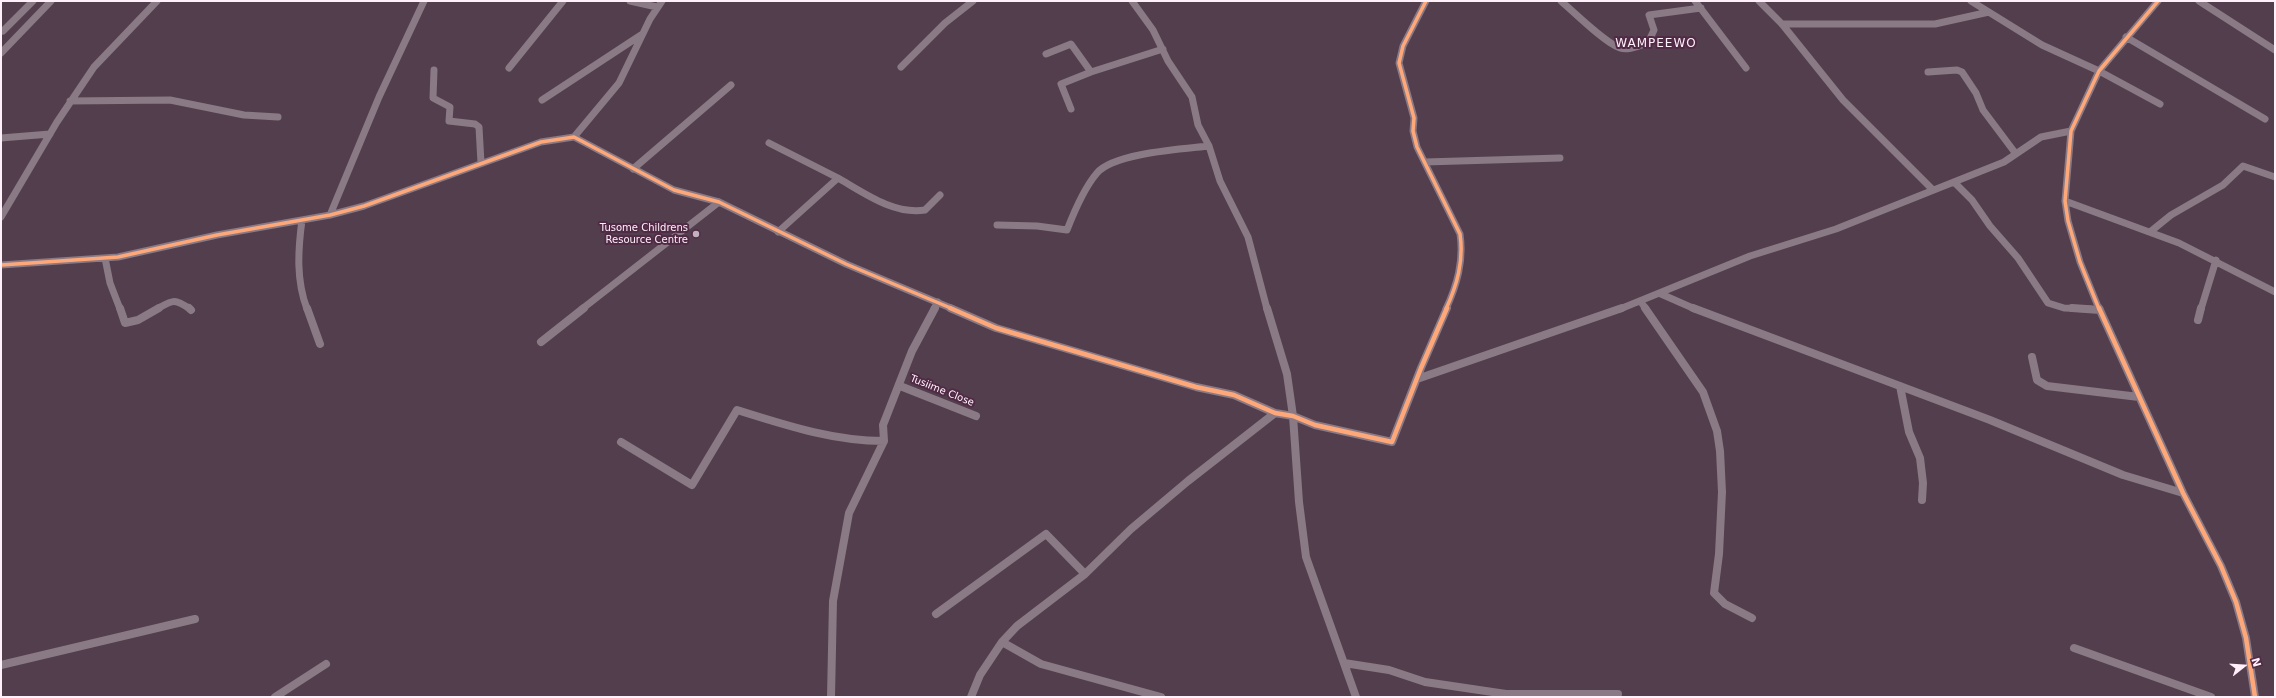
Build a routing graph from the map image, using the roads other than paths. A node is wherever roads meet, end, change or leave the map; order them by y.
1 (33, 1) edge
2 (50, 1) edge
3 (157, 1) edge
4 (424, 1) edge
5 (563, 1) edge
6 (630, 1) edge
7 (662, 1) edge
8 (973, 1) edge
9 (1132, 1) edge
10 (1426, 1) edge
11 (1561, 1) edge
12 (1696, 1) edge
13 (1759, 1) edge
14 (1971, 1) edge
15 (2158, 1) edge
16 (2199, 1) edge
17 (657, 7) junction
18 (1702, 8) junction
19 (1989, 12) junction
20 (1782, 24) junction
21 (3, 31) dead end
22 (642, 35) junction
23 (2126, 37) junction
24 (1163, 49) junction
25 (2275, 50) edge
26 (1, 53) edge
27 (1046, 54) dead end
28 (901, 67) dead end
29 (510, 68) dead end
30 (1746, 68) dead end
31 (434, 70) dead end
32 (2099, 71) junction
33 (1091, 72) junction
34 (1928, 72) dead end
35 (731, 85) dead end
36 (542, 100) dead end
37 (70, 101) junction
38 (2160, 104) dead end
39 (1071, 108) dead end
40 (278, 117) dead end
41 (2266, 119) dead end
42 (2071, 131) junction
43 (50, 134) junction
44 (574, 137) junction
45 (1, 138) edge
46 (769, 143) dead end
47 (1209, 146) junction
48 (2016, 154) junction
49 (1560, 158) dead end
50 (1425, 162) junction
51 (481, 163) junction
52 (633, 169) junction
53 (2275, 176) edge
54 (838, 178) junction
55 (1954, 182) junction
56 (1933, 190) junction
57 (940, 195) dead end
58 (2065, 201) junction
59 (720, 202) junction
60 (330, 215) junction
61 (1, 217) edge
62 (302, 220) junction
63 (996, 225) dead end
64 (778, 232) junction
65 (2150, 232) junction
66 (105, 258) junction
67 (2216, 260) junction
68 (1, 265) edge
69 (2275, 292) edge
70 (1661, 294) junction
71 (938, 302) junction
72 (1641, 302) junction
73 (191, 310) dead end
74 (2100, 310) junction
75 (2198, 320) dead end
76 (541, 342) dead end
77 (320, 344) dead end
78 (2032, 357) dead end
79 (1417, 379) junction
80 (900, 386) junction
81 (1900, 386) junction
82 (2139, 397) junction
83 (1275, 413) junction
84 (976, 416) dead end
85 (1294, 416) junction
86 (884, 441) junction
87 (621, 442) dead end
88 (2183, 493) junction
89 (1922, 500) dead end
90 (1085, 574) junction
91 (936, 614) dead end
92 (1752, 618) dead end
93 (194, 619) dead end
94 (1002, 642) junction
95 (2074, 648) dead end
96 (1344, 663) junction
97 (326, 664) dead end
98 (1, 665) edge
99 (1618, 694) dead end
100 (275, 697) edge
101 (831, 697) edge
102 (971, 697) edge
103 (1161, 697) edge
104 (1356, 697) edge
105 (2211, 697) edge
106 (2255, 697) edge

1 - 21 street
2 - 26 street
3 - 37 street
4 - 60 street
5 - 29 street
6 - 17 street
7 - 17 street
8 - 28 street
9 - 24 street
10 - 50 street
11 - 18 street
12 - 18 street
13 - 20 street
14 - 19 street
15 - 23 street
16 - 25 street
17 - 22 street
18 - 30 street
19 - 20 street
19 - 32 street
20 - 56 street
22 - 36 street
22 - 44 street
23 - 32 street
23 - 41 street
24 - 33 street
24 - 47 street
27 - 33 street
31 - 51 street
32 - 38 street
32 - 42 street
33 - 39 street
34 - 48 street
35 - 52 street
37 - 40 street
37 - 43 street
42 - 48 street
42 - 58 street
43 - 45 street
43 - 61 street
44 - 51 street
44 - 52 street
46 - 54 street
47 - 63 street
47 - 85 street
48 - 55 street
49 - 50 street
50 - 79 street
51 - 60 street
52 - 59 street
53 - 65 street
54 - 57 street
54 - 64 street
55 - 56 street
55 - 74 street
56 - 70 street
58 - 65 street
58 - 74 street
59 - 64 street
59 - 76 street
60 - 62 street
62 - 66 street
62 - 77 street
64 - 71 street
65 - 67 street
66 - 68 street
66 - 73 street
67 - 69 street
67 - 75 street
70 - 72 street
70 - 81 street
71 - 80 street
71 - 83 street
72 - 79 street
72 - 92 street
74 - 82 street
78 - 82 street
79 - 85 street
80 - 84 street, Tusiime Close
80 - 86 street
81 - 88 street
81 - 89 street
82 - 88 street
83 - 85 street
83 - 90 street
85 - 96 street
86 - 87 street
86 - 101 street
88 - 106 street
90 - 91 street
90 - 94 street
93 - 98 street
94 - 102 street
94 - 103 street
95 - 105 street
96 - 99 street
96 - 104 street
97 - 100 street

